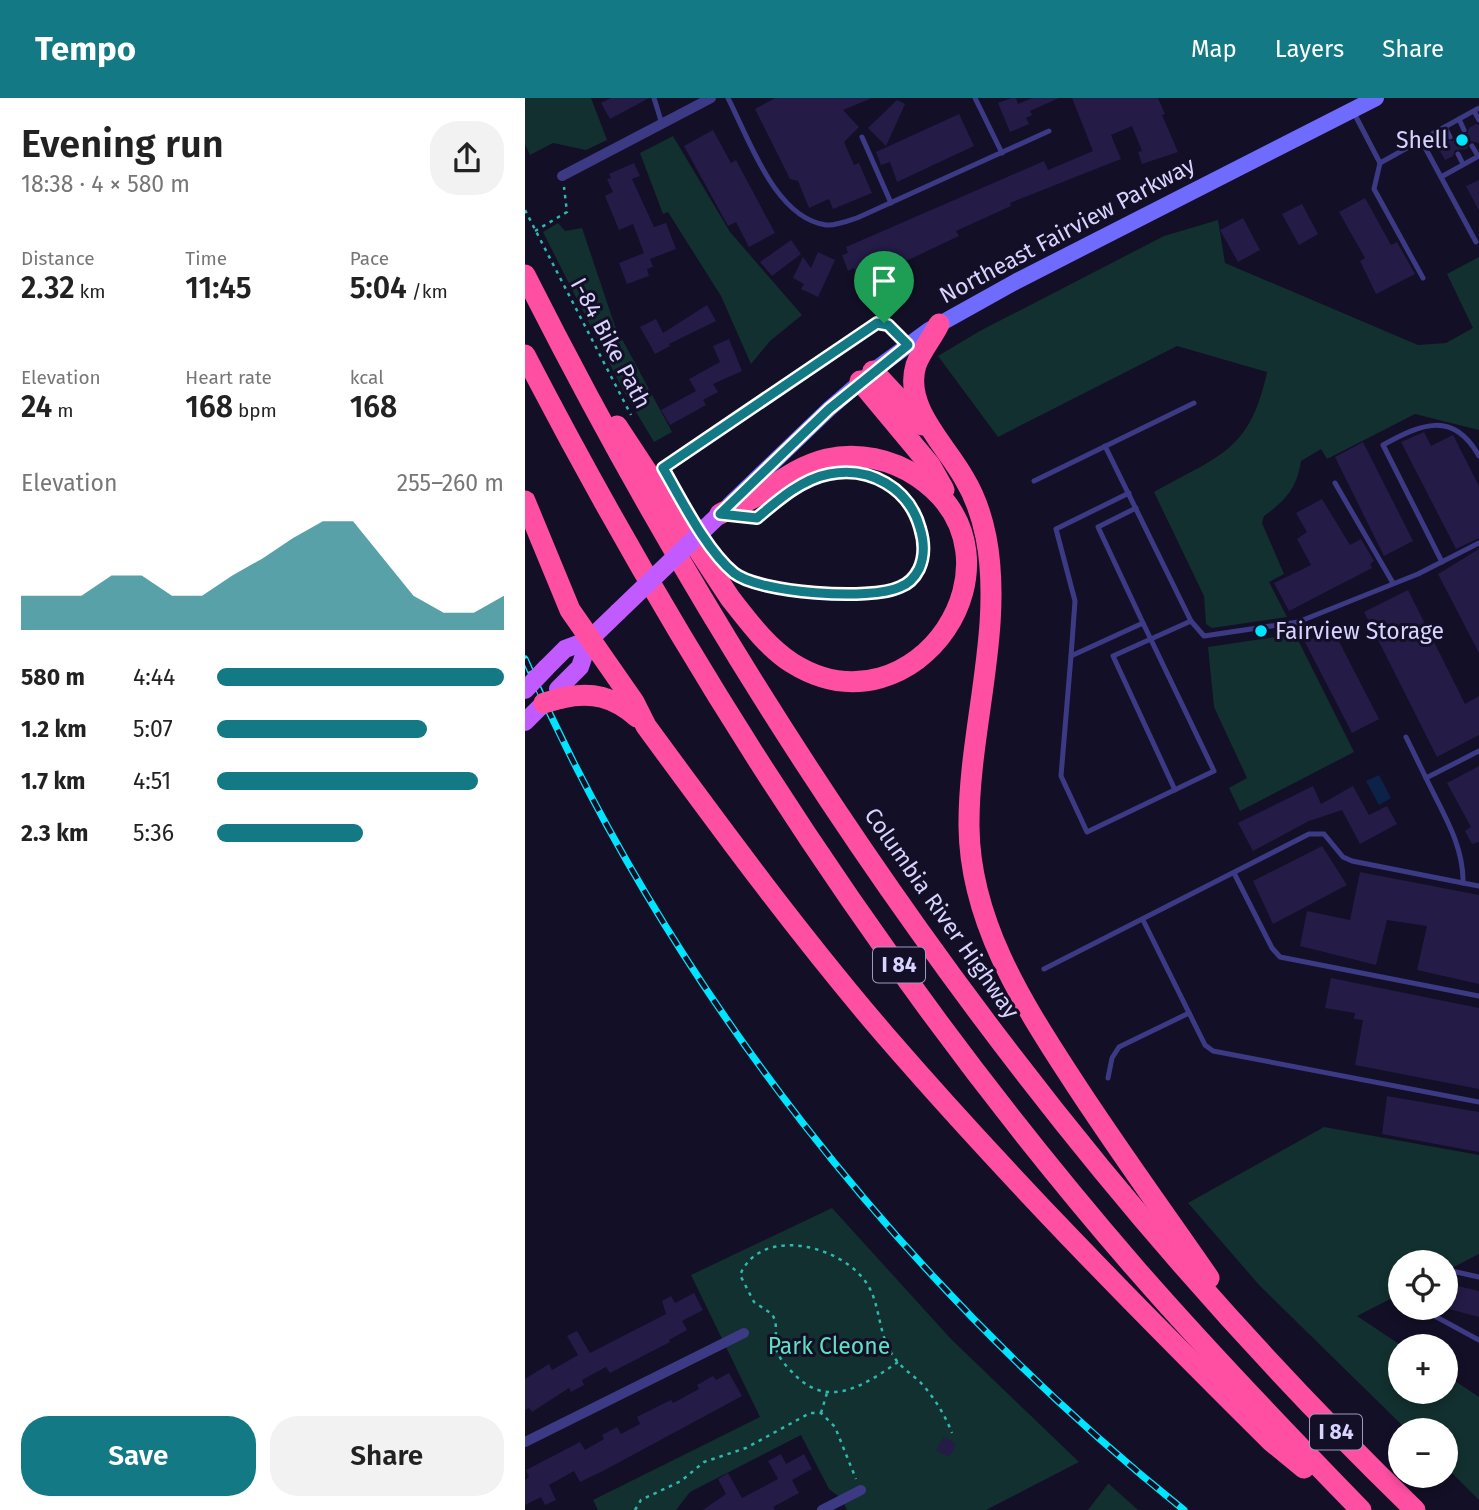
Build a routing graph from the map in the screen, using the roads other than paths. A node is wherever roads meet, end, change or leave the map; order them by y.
1 (654, 98) edge
2 (711, 98) edge
3 (728, 98) edge
4 (975, 98) edge
5 (1376, 98) edge
6 (1476, 109) edge
7 (1352, 110) junction
8 (1459, 119) junction
9 (1479, 120) edge
10 (662, 124) junction
11 (1445, 127) junction
12 (1464, 130) dead end
13 (1049, 131) dead end
14 (862, 137) dead end
15 (1450, 137) dead end
16 (1421, 140) junction
17 (1472, 146) dead end
18 (1002, 153) junction
19 (1458, 154) dead end
20 (1479, 156) edge
21 (1380, 163) junction
22 (1463, 164) junction
23 (562, 176) road end
24 (1441, 177) junction
25 (891, 203) junction
26 (1476, 242) dead end
27 (525, 275) edge
28 (1423, 278) dead end
29 (939, 324) junction
30 (525, 355) edge
31 (573, 367) junction
32 (867, 376) junction
33 (1194, 403) dead end
34 (933, 433) junction
35 (1105, 446) junction
36 (1479, 456) edge
37 (1034, 481) dead end
38 (1335, 483) dead end
39 (1129, 493) junction
40 (525, 501) edge
41 (1136, 508) junction
42 (720, 514) junction
43 (955, 516) junction
44 (1479, 543) edge
45 (1441, 562) junction
46 (1393, 583) junction
47 (1191, 621) junction
48 (1143, 623) junction
49 (1151, 638) junction
50 (589, 640) junction
51 (1071, 656) junction
52 (525, 690) edge
53 (555, 697) junction
54 (526, 720) edge
55 (646, 726) junction
56 (1406, 737) dead end
57 (1479, 751) edge
58 (1426, 778) junction
59 (1175, 790) junction
60 (1234, 873) junction
61 (1463, 883) junction
62 (1479, 886) edge
63 (1143, 920) junction
64 (1044, 969) dead end
65 (1479, 996) edge
66 (1189, 1013) junction
67 (1108, 1078) dead end
68 (1479, 1102) edge
69 (1458, 1272) edge
70 (1479, 1277) edge
71 (1441, 1320) edge
72 (744, 1333) dead end
73 (1479, 1340) edge
74 (1259, 1352) junction
75 (525, 1443) edge
76 (861, 1490) road end
77 (822, 1510) edge
78 (1360, 1510) edge
79 (1415, 1510) edge

1 - 10 lane
2 - 10 street
3 - 25 lane
4 - 18 lane
5 - 7 main road, Northeast Fairview Parkway
6 - 8 lane
6 - 9 lane
7 - 21 lane
7 - 29 main road, Northeast Fairview Parkway
8 - 11 lane
8 - 12 lane
10 - 23 street
11 - 15 lane
11 - 16 lane
13 - 18 lane
14 - 25 lane
16 - 21 lane
16 - 24 lane
17 - 20 lane
18 - 25 lane
19 - 22 lane
20 - 22 lane
21 - 28 lane
22 - 24 lane
24 - 26 lane
27 - 31 highway, Columbia River Highway / I 84
29 - 32 main road, Northeast Fairview Parkway
29 - 34 highway
30 - 78 highway, I 84
31 - 43 highway
31 - 74 highway, Columbia River Highway / I 84
32 - 34 highway
32 - 42 main road, Northeast Fairview Parkway
32 - 43 highway
33 - 35 lane
34 - 74 highway
35 - 37 lane
35 - 39 lane
36 - 45 lane
38 - 46 lane
39 - 41 lane
39 - 51 lane
40 - 50 highway
41 - 47 lane
41 - 48 lane
42 - 43 highway
42 - 50 main road, Northeast Fairview Parkway, bridge
44 - 45 lane
45 - 46 lane
46 - 47 lane
47 - 49 lane
48 - 49 lane
48 - 51 lane
49 - 59 lane
49 - 59 lane
50 - 52 main road, Northeast Fairview Parkway, bridge
50 - 53 main road, Northeast Fairview Parkway
50 - 55 highway
51 - 59 lane
53 - 54 main road, Northeast Fairview Parkway
53 - 55 highway
55 - 78 highway
56 - 58 lane
57 - 58 lane
58 - 61 lane
60 - 61 lane
60 - 63 lane
60 - 65 lane
61 - 62 lane
63 - 64 lane
63 - 66 lane
66 - 67 lane
66 - 68 lane
69 - 70 lane
71 - 73 lane
72 - 75 street
74 - 79 highway, Columbia River Highway / I 84
76 - 77 street

